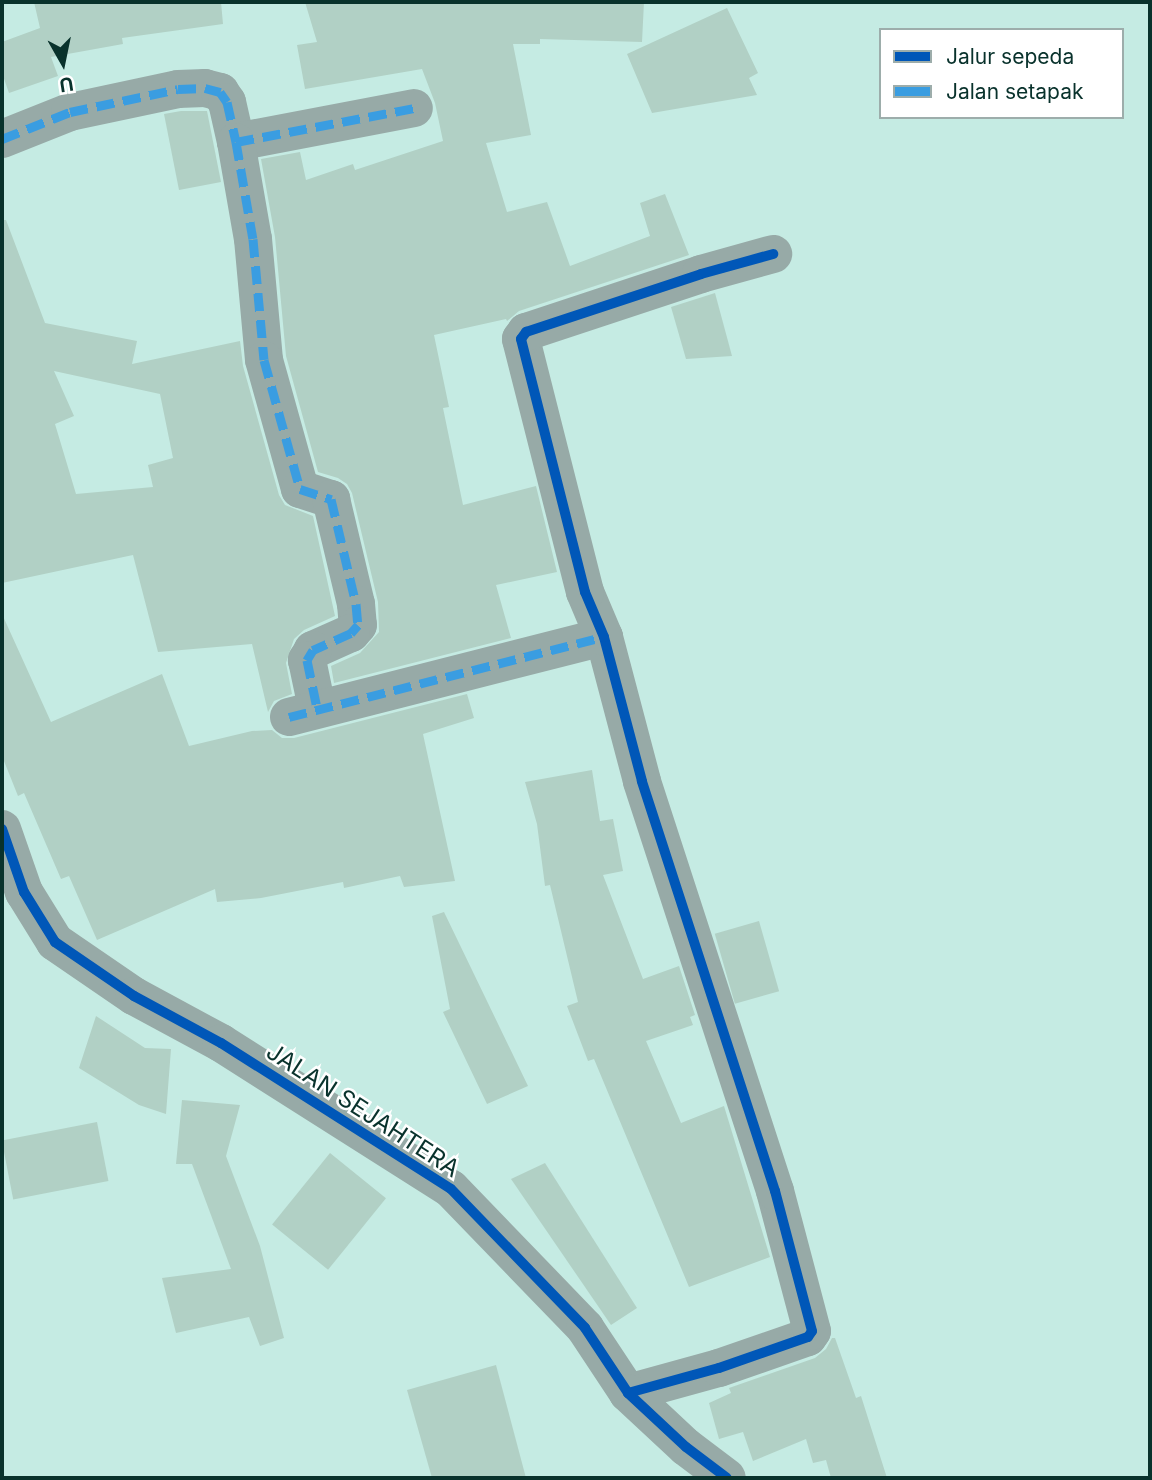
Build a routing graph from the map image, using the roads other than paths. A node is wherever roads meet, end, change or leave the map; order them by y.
1 (414, 108) dead end
2 (2, 139) edge
3 (236, 142) junction
4 (773, 254) dead end
5 (604, 637) junction
6 (2, 829) edge
7 (628, 1393) junction
8 (727, 1478) edge

1 - 3 street
2 - 3 street
3 - 5 street
4 - 5 street
5 - 7 street
6 - 7 street, JALAN SEJAHTERA
7 - 8 street, JALAN SEJAHTERA

